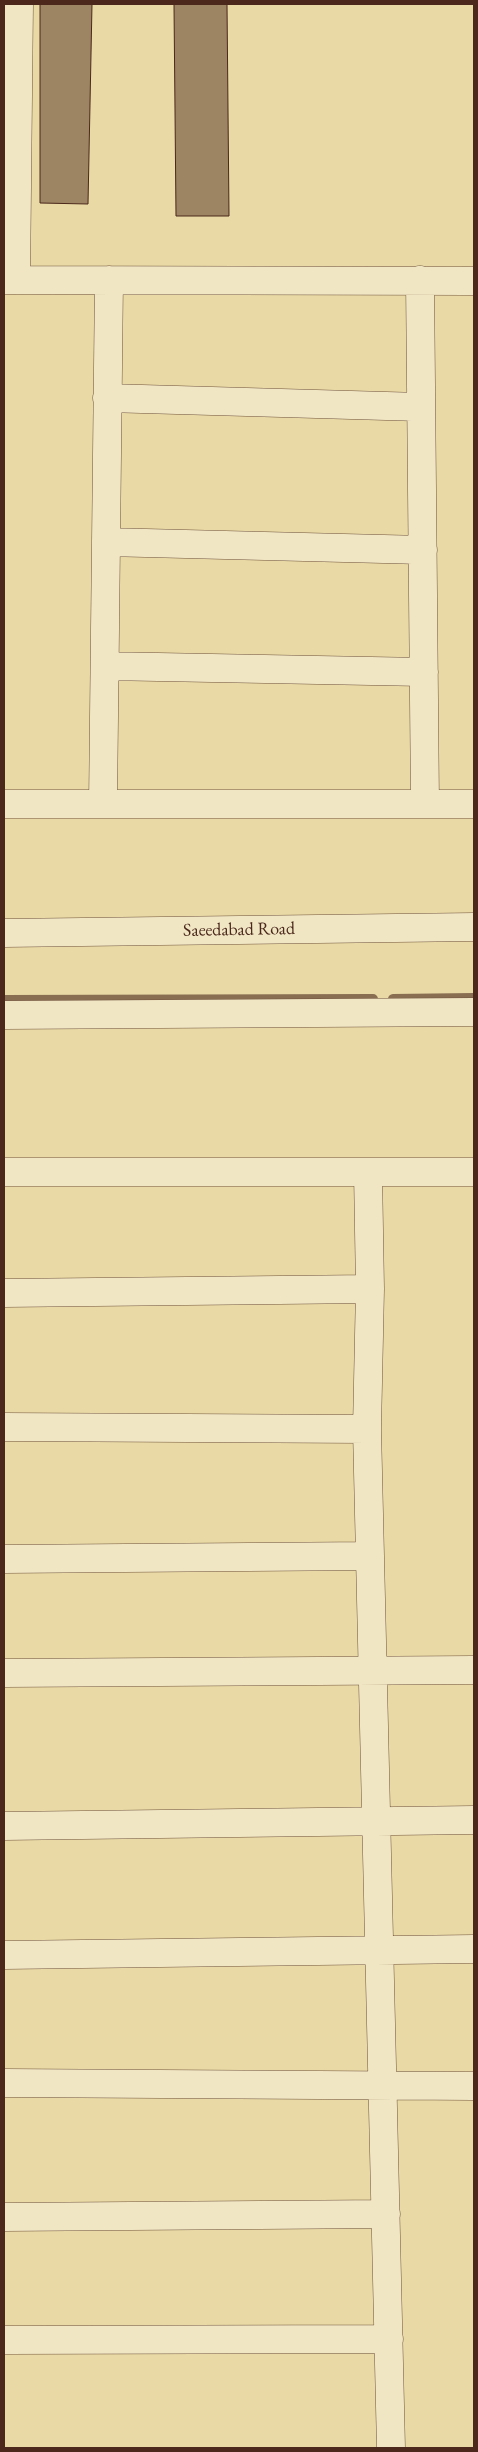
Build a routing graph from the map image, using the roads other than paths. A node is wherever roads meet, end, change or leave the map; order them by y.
1 (14, 10) edge
2 (11, 145) edge
3 (10, 280) edge
4 (109, 280) junction
5 (420, 280) junction
6 (474, 281) edge
7 (108, 398) junction
8 (421, 407) junction
9 (106, 542) junction
10 (423, 550) junction
11 (105, 666) junction
12 (424, 672) junction
13 (4, 804) edge
14 (103, 804) junction
15 (425, 804) junction
16 (474, 804) edge
17 (474, 927) edge
18 (4, 933) edge
19 (474, 1012) edge
20 (4, 1015) edge
21 (4, 1172) edge
22 (368, 1172) junction
23 (474, 1172) edge
24 (370, 1289) junction
25 (4, 1293) edge
26 (4, 1427) edge
27 (367, 1429) junction
28 (370, 1556) junction
29 (4, 1559) edge
30 (474, 1670) edge
31 (373, 1671) junction
32 (4, 1673) edge
33 (474, 1820) edge
34 (376, 1822) junction
35 (4, 1826) edge
36 (474, 1949) edge
37 (380, 1950) junction
38 (4, 1955) edge
39 (4, 2083) edge
40 (383, 2086) junction
41 (474, 2086) edge
42 (386, 2214) junction
43 (4, 2217) edge
44 (389, 2338) junction
45 (4, 2340) edge
46 (391, 2448) edge

1 - 2 street
2 - 3 street
3 - 4 street
4 - 5 street
4 - 7 street
5 - 6 street
5 - 8 street
7 - 8 street
7 - 9 street
8 - 10 street
9 - 10 street
9 - 11 street
10 - 12 street
11 - 12 street
11 - 14 street
12 - 15 street
13 - 14 street
14 - 15 street
15 - 16 street
17 - 18 street, Saeedabad Road
19 - 20 street
21 - 22 street
22 - 23 street
22 - 24 street
24 - 25 street
24 - 27 street
26 - 27 street
27 - 28 street
28 - 29 street
28 - 31 street
30 - 31 street
31 - 32 street
31 - 34 street
33 - 34 street
34 - 35 street
34 - 37 street
36 - 37 street
37 - 38 street
37 - 40 street
39 - 40 street
40 - 41 street
40 - 42 street
42 - 43 street
42 - 44 street
44 - 45 street
44 - 46 street

